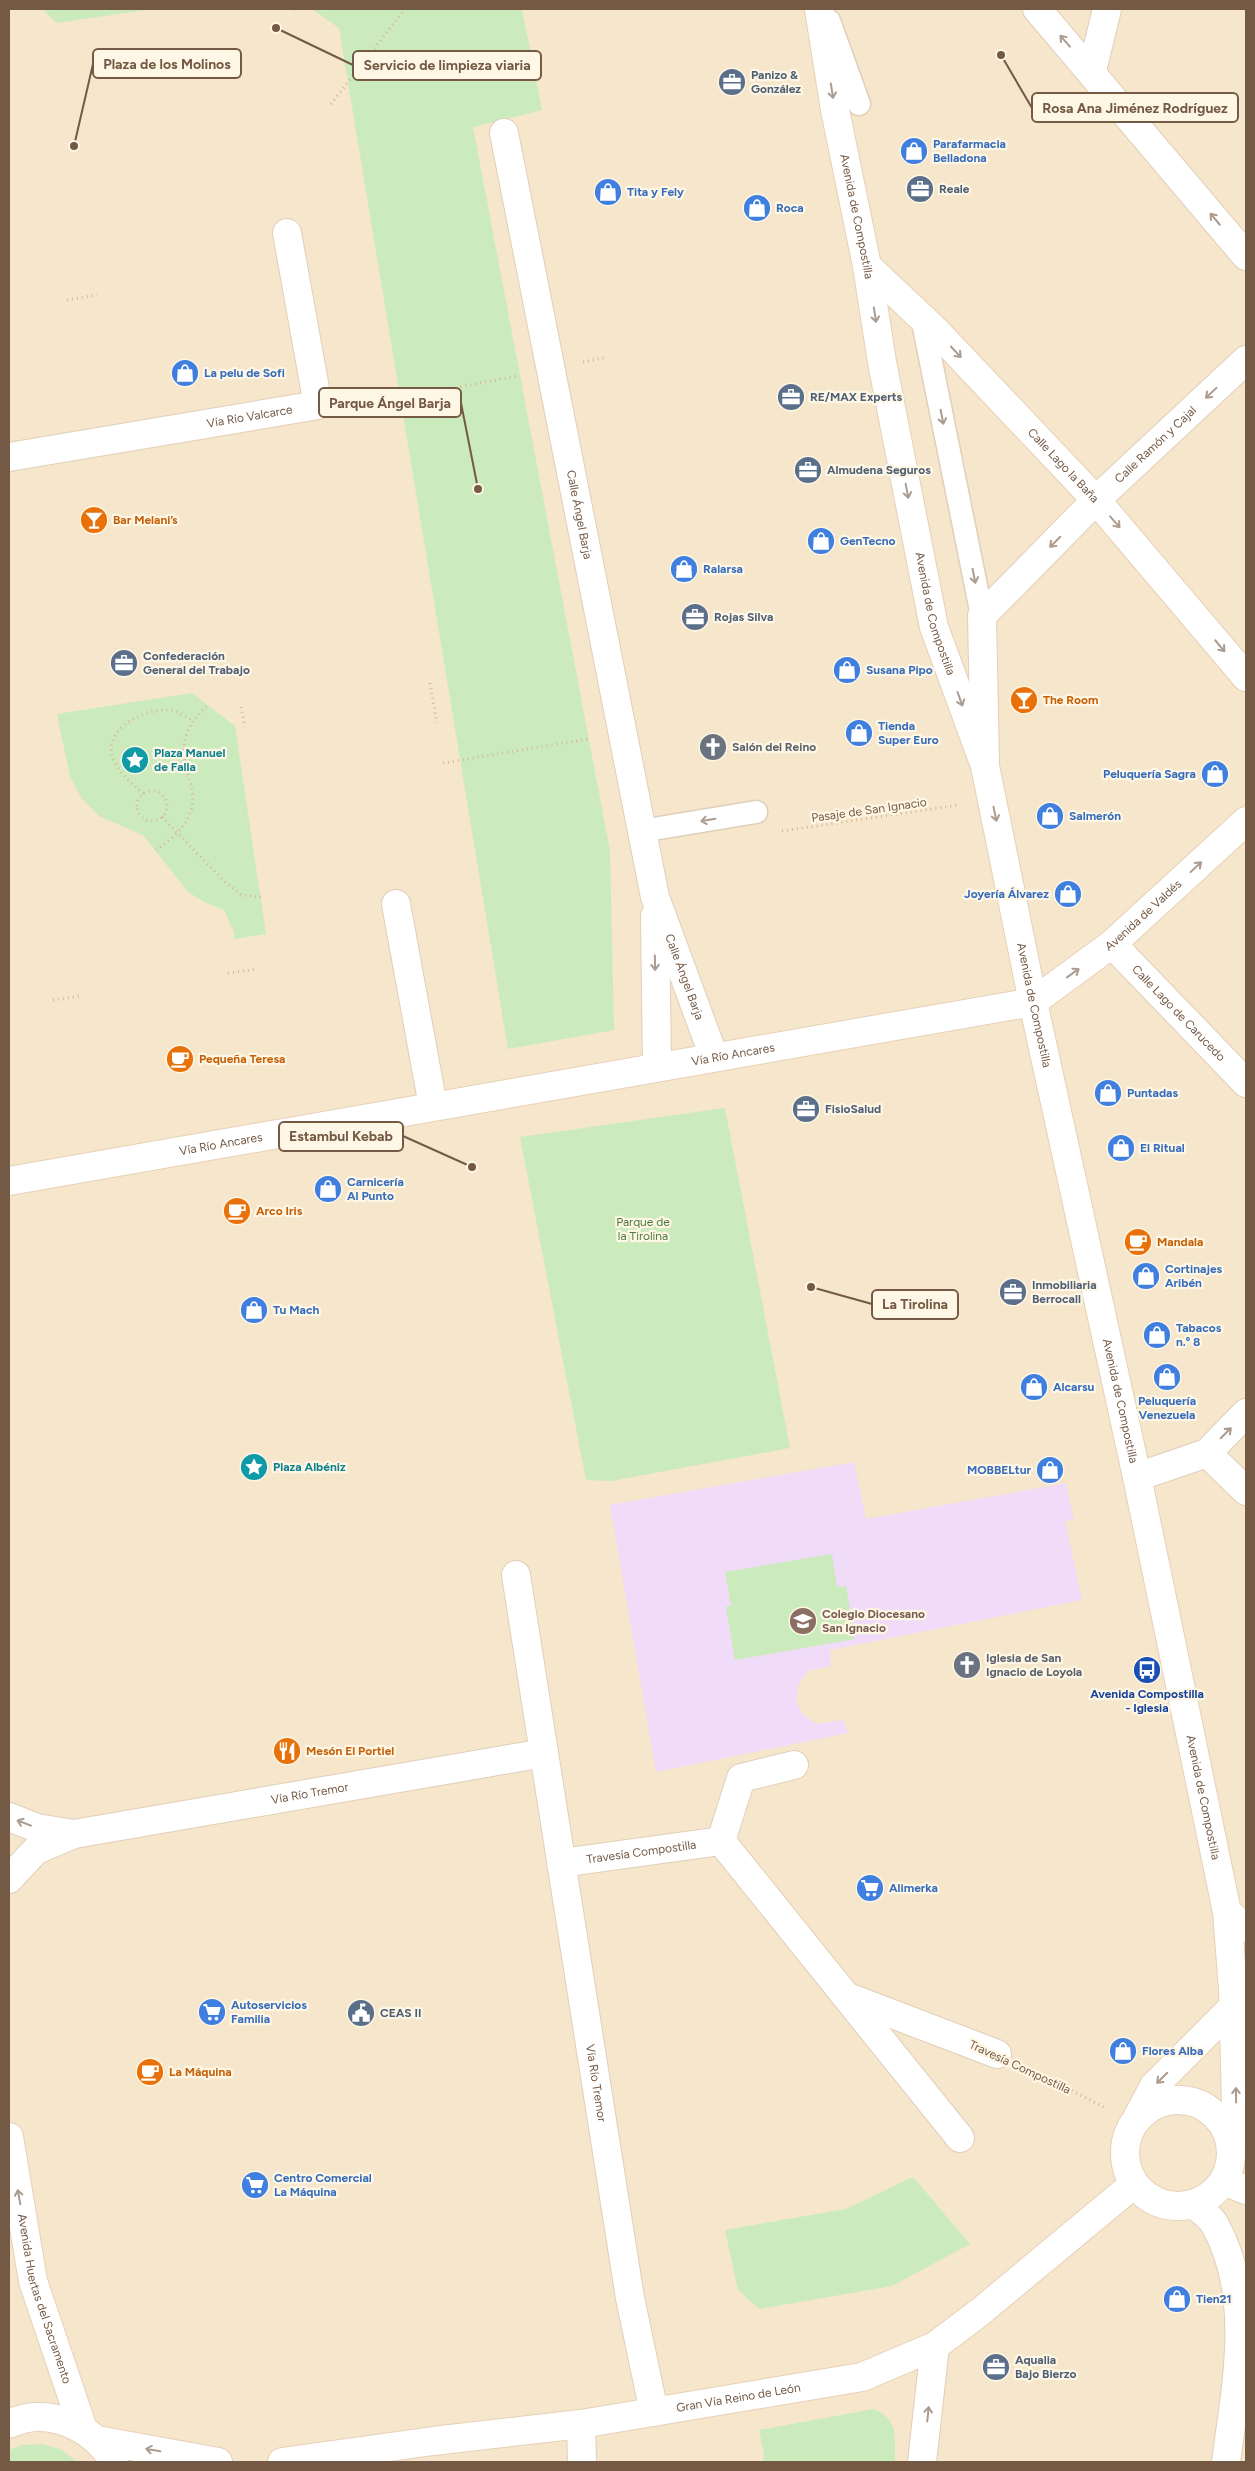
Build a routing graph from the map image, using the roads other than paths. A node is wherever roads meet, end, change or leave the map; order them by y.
1 (819, 9) edge
2 (825, 9) edge
3 (1037, 9) edge
4 (1107, 9) edge
5 (1092, 71) junction
6 (859, 104) dead end
7 (504, 133) dead end
8 (288, 233) dead end
9 (1246, 256) edge
10 (867, 266) junction
11 (922, 317) junction
12 (1246, 360) edge
13 (9, 456) edge
14 (1096, 500) junction
15 (982, 616) junction
16 (1246, 677) edge
17 (985, 766) junction
18 (756, 812) dead end
19 (1246, 820) edge
20 (641, 831) junction
21 (654, 897) junction
22 (396, 904) dead end
23 (1112, 944) junction
24 (1033, 1002) junction
25 (714, 1057) junction
26 (657, 1067) junction
27 (1246, 1082) edge
28 (433, 1106) junction
29 (9, 1181) edge
30 (1246, 1413) edge
31 (1207, 1453) junction
32 (1137, 1477) junction
33 (1246, 1491) edge
34 (516, 1575) dead end
35 (544, 1753) junction
36 (794, 1765) dead end
37 (9, 1817) edge
38 (74, 1834) junction
39 (721, 1841) junction
40 (561, 1863) junction
41 (9, 1879) edge
42 (1236, 1920) edge
43 (846, 1996) junction
44 (1240, 2001) edge
45 (997, 2054) road end
46 (1135, 2122) junction
47 (9, 2136) edge
48 (960, 2138) dead end
49 (1236, 2169) edge
50 (1134, 2184) junction
51 (1194, 2204) junction
52 (1243, 2342) edge
53 (935, 2346) junction
54 (654, 2412) junction
55 (9, 2424) edge
56 (582, 2424) junction
57 (90, 2434) junction
58 (114, 2462) edge
59 (218, 2462) edge
60 (282, 2462) edge
61 (582, 2462) edge
62 (922, 2462) edge
63 (1226, 2462) edge

1 -> 10 street, Avenida de Compostilla
2 - 6 lane
5 -> 3 street
4 - 5 street
9 -> 5 street
7 - 20 street, Calle Ángel Barja
8 - 13 street, Vía Río Valcarce
10 - 11 street, Calle Lago la Baña
10 -> 17 street, Avenida de Compostilla
11 -> 14 street, Calle Lago la Baña
11 -> 15 lane
12 -> 14 street, Calle Ramón y Cajal
14 -> 15 street, Calle Ramón y Cajal
14 -> 16 street, Calle Lago la Baña
15 - 17 street
17 -> 24 street, Avenida de Compostilla
18 -> 20 lane
23 -> 19 street, Avenida de Valdés
20 - 21 street, Calle Ángel Barja
21 - 25 street, Calle Ángel Barja
21 -> 26 street, Calle Ángel Barja
22 - 28 street
24 -> 23 street, Avenida de Valdés
23 - 27 street, Calle Lago de Carucedo
24 - 25 street, Vía Río Ancares
24 - 32 street, Avenida de Compostilla
25 - 26 street, Vía Río Ancares
26 - 28 street, Vía Río Ancares
28 - 29 street, Vía Río Ancares
31 -> 30 street
31 - 32 street
31 - 33 street
32 - 42 street, Avenida de Compostilla
34 - 35 street, Vía Río Tremor
35 - 38 street, Vía Río Tremor
35 - 40 street, Vía Río Tremor
36 - 39 street
38 -> 37 street, Vía Río Tremor
38 - 41 street, Vía Río Tremor
39 - 40 street, Travesía Compostilla
39 - 43 street
40 - 54 street, Vía Río Tremor
42 - 44 street, Avenida de Compostilla
43 - 45 street, Travesía Compostilla
43 - 48 street
44 -> 46 street
49 -> 44 street, Avenida de Compostilla
46 - 49 street
46 - 50 street
57 -> 47 street, Avenida Huertas del Sacramento
49 - 51 street
50 - 51 street
50 - 53 street, Gran Vía Reino de León
51 - 52 street
52 - 63 street
53 - 54 street, Gran Vía Reino de León
62 -> 53 street
54 - 56 street, Gran Vía Reino de León
55 - 57 street
56 - 60 street, Gran Vía Reino de León
56 - 61 street
57 - 58 street
59 -> 57 street

